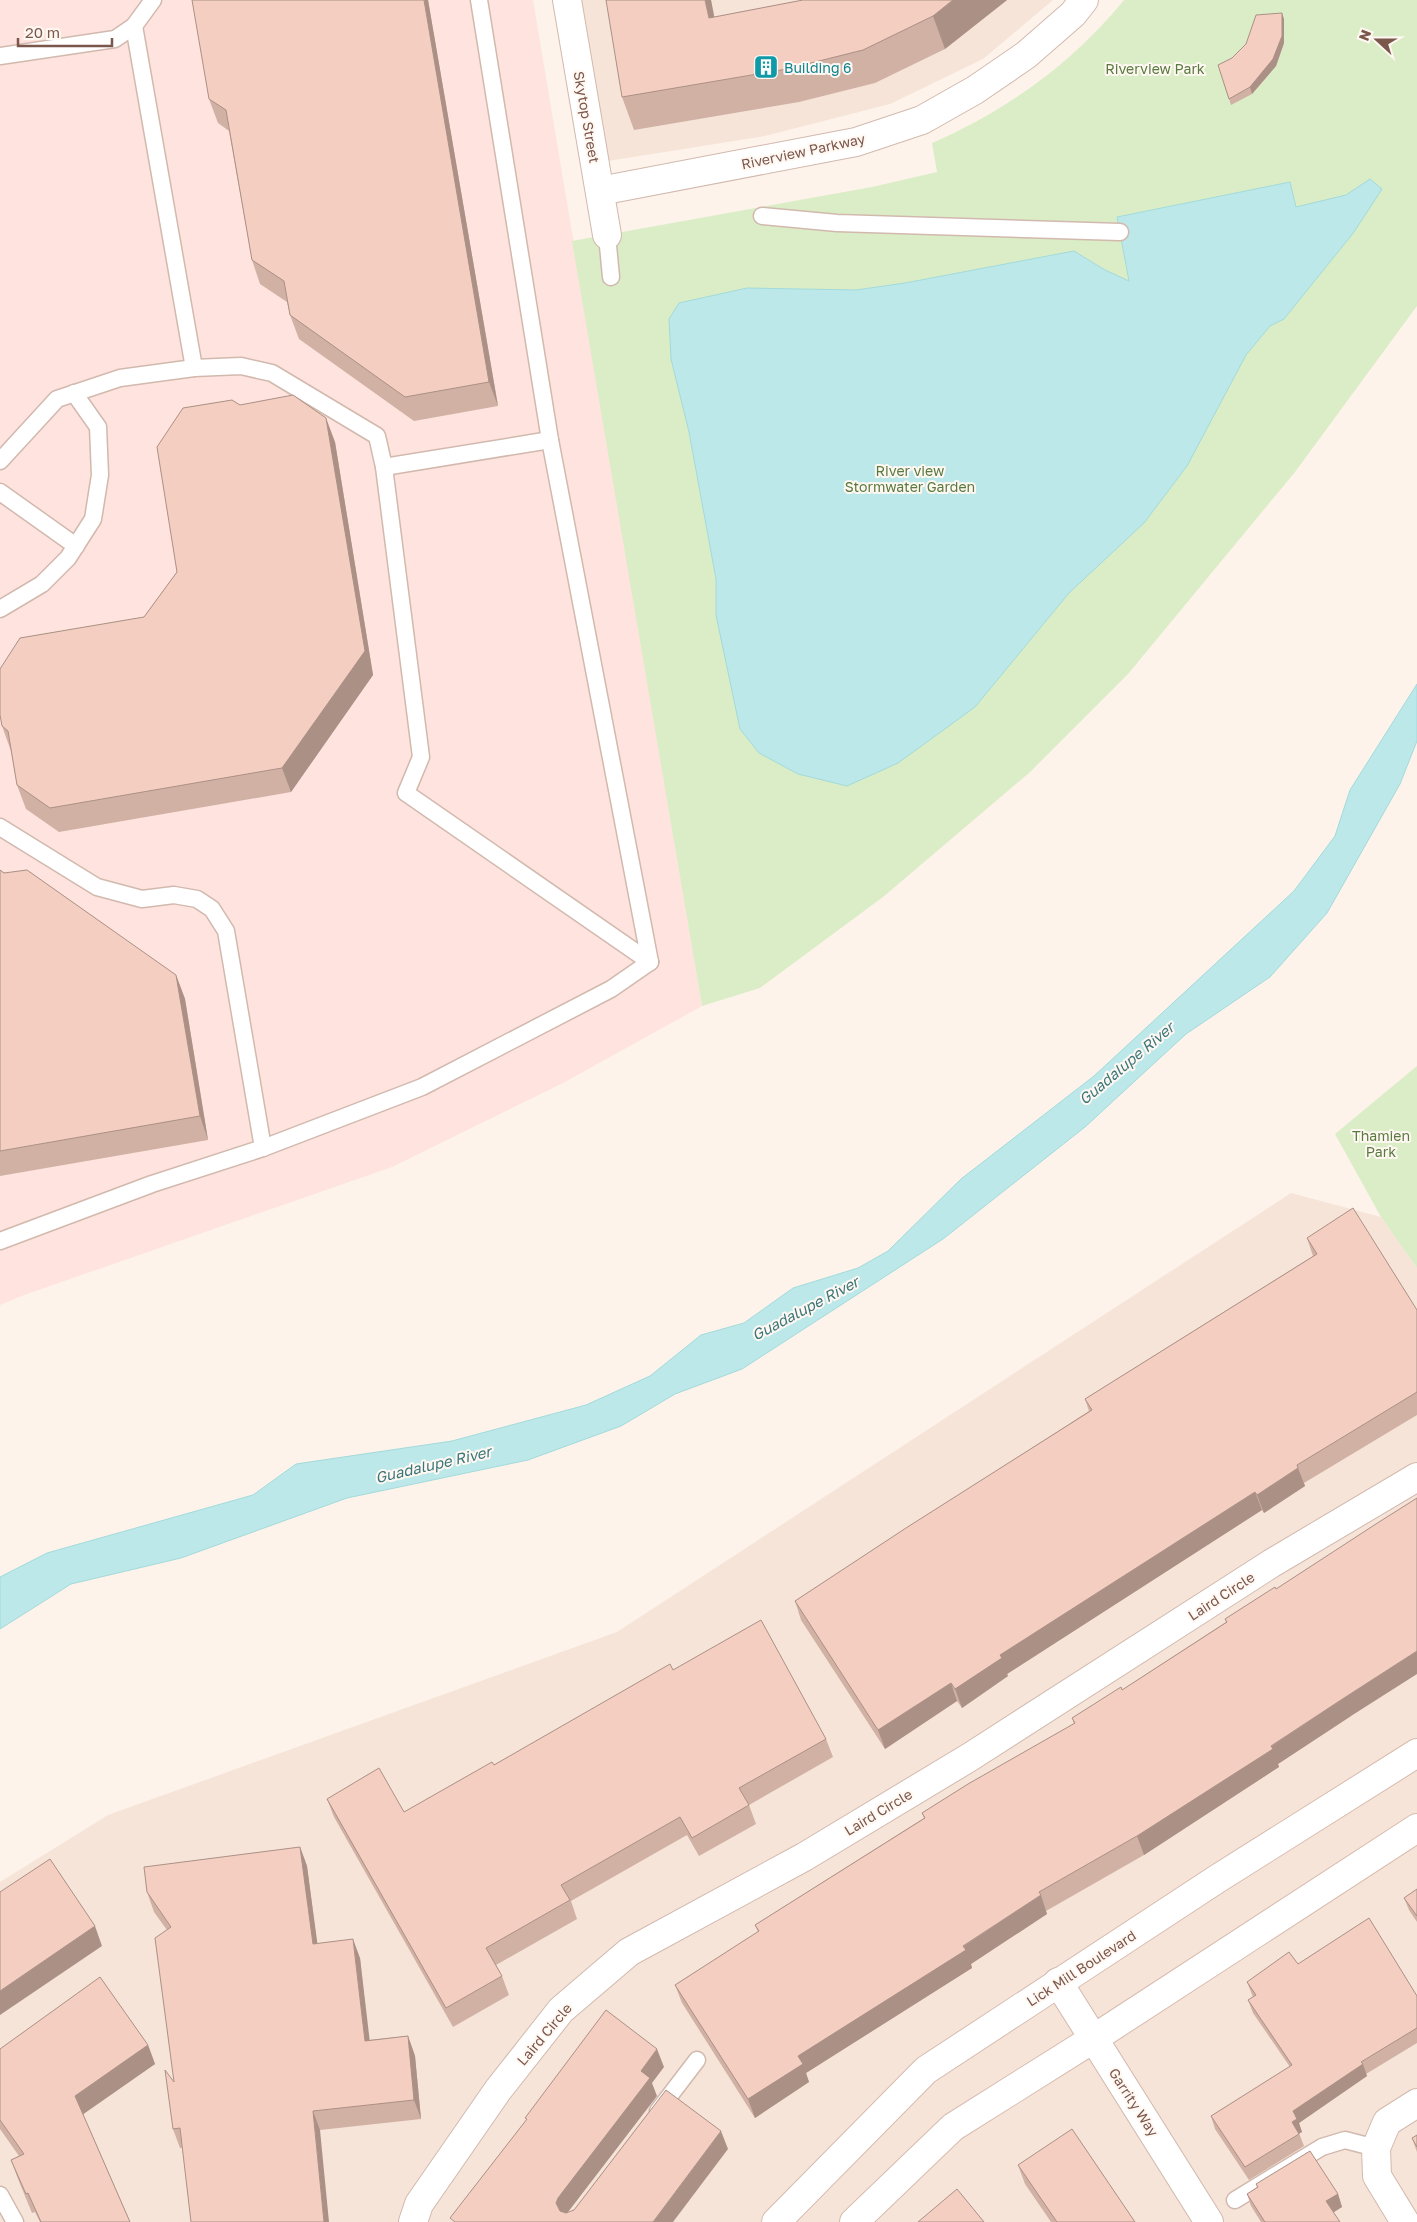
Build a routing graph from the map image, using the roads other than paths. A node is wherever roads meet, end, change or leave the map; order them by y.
1 (152, 0) edge
2 (480, 0) edge
3 (567, 0) edge
4 (1084, 0) edge
5 (134, 26) junction
6 (0, 56) edge
7 (600, 191) junction
8 (762, 216) dead end
9 (1120, 232) dead end
10 (607, 235) joint
11 (610, 277) dead end
12 (194, 368) junction
13 (74, 393) junction
14 (550, 440) junction
15 (0, 461) edge
16 (384, 467) junction
17 (0, 492) edge
18 (76, 546) junction
19 (0, 609) edge
20 (0, 827) edge
21 (650, 962) junction
22 (263, 1148) junction
23 (0, 1240) edge
24 (1417, 1477) edge
25 (1417, 1753) edge
26 (1417, 1828) edge
27 (1058, 1982) junction
28 (1093, 2039) junction
29 (697, 2060) dead end
30 (1417, 2102) edge
31 (650, 2122) edge
32 (1376, 2148) junction
33 (0, 2195) edge
34 (1235, 2200) dead end
35 (15, 2222) edge
36 (413, 2222) edge
37 (776, 2222) edge
38 (854, 2222) edge
39 (1209, 2222) edge
40 (1405, 2222) edge

1 - 5 lane
2 - 14 lane
3 - 7 street, Skytop Street
4 - 7 street, Riverview Parkway
5 - 6 lane
5 - 12 lane
7 - 10 street, Skytop Street
8 - 9 lane
10 - 11 lane
12 - 13 lane
12 - 16 lane
13 - 15 lane
13 - 18 lane
14 - 16 lane
14 - 21 lane
16 - 21 lane
17 - 18 lane
18 - 19 lane
20 - 22 lane
21 - 22 lane
22 - 23 lane
24 - 36 street, Laird Circle
25 - 27 street, Lick Mill Boulevard
26 - 28 street
27 - 28 street, Garrity Way
27 - 37 street, Lick Mill Boulevard
28 - 38 street
28 - 39 street, Garrity Way
29 - 31 lane
30 - 32 street
32 - 34 lane
32 - 40 street
33 - 35 lane

